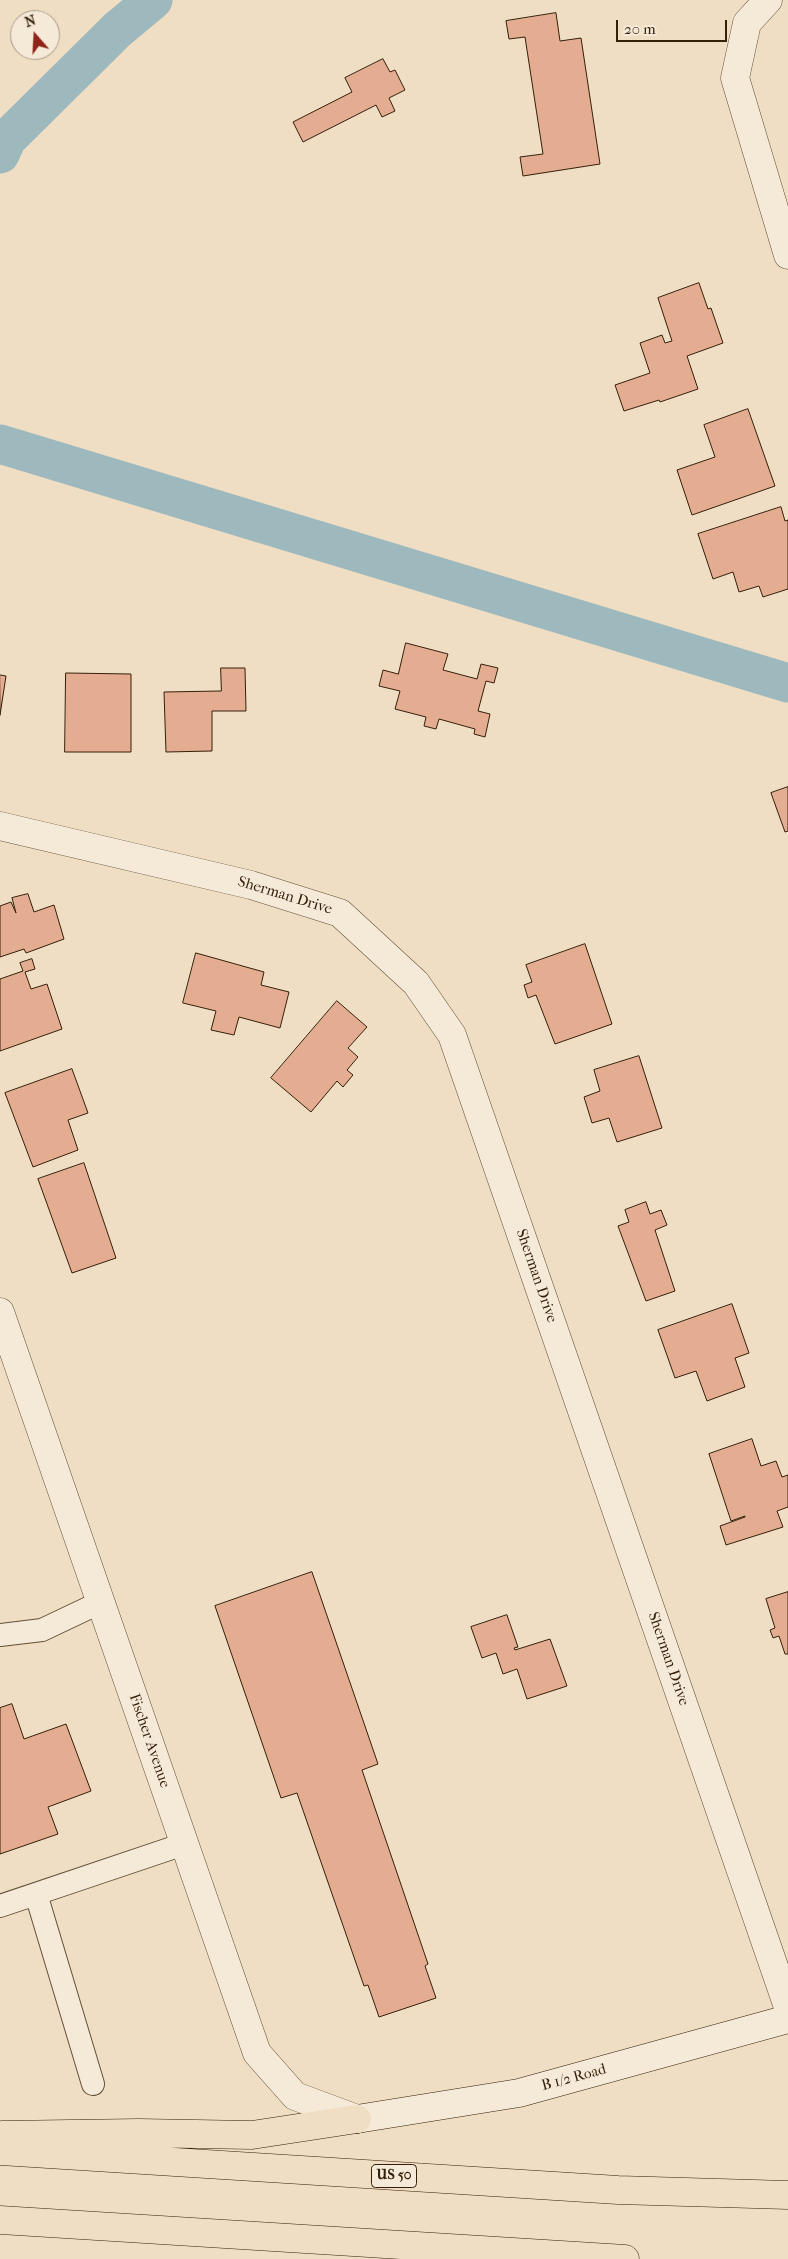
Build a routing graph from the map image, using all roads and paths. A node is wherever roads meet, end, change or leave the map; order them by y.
1 (768, 0) edge
2 (788, 255) edge
3 (0, 826) edge
4 (0, 1312) edge
5 (101, 1602) junction
6 (0, 1635) edge
7 (184, 1844) junction
8 (36, 1894) junction
9 (0, 1906) edge
10 (788, 2007) edge
11 (788, 2019) edge
12 (93, 2084) dead end
13 (356, 2119) junction
14 (0, 2135) edge
15 (0, 2151) edge
16 (788, 2195) edge
17 (0, 2220) edge
18 (626, 2259) edge

1 - 2 street
3 - 10 street, Sherman Drive
4 - 5 street, Fischer Avenue
5 - 6 lane
5 - 7 street, Fischer Avenue
7 - 8 lane
7 - 13 street, Fischer Avenue
8 - 9 lane
8 - 12 lane
11 - 13 street, B 1/2 Road
13 - 14 highway
15 - 16 highway, US 50
17 - 18 highway

